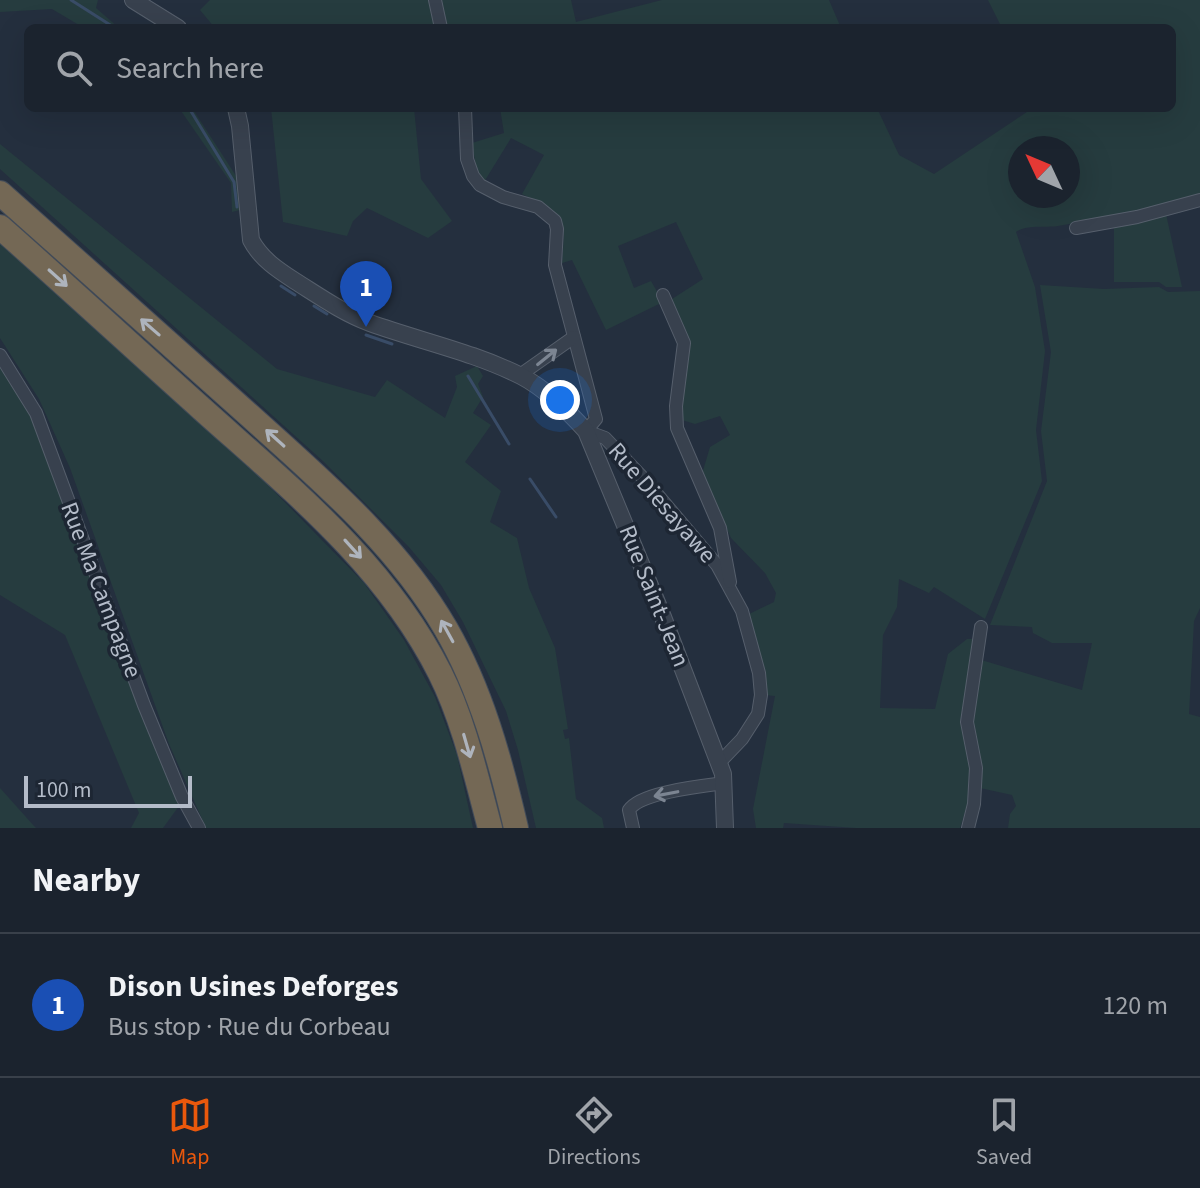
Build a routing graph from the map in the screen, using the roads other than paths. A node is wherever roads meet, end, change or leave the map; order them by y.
1 (133, 0) edge
2 (435, 0) edge
3 (172, 24) edge
4 (440, 24) edge
5 (237, 112) edge
6 (465, 112) edge
7 (0, 193) edge
8 (1200, 200) edge
9 (0, 227) edge
10 (1076, 228) dead end
11 (663, 295) dead end
12 (574, 337) junction
13 (0, 355) edge
14 (520, 375) junction
15 (586, 431) junction
16 (730, 585) junction
17 (981, 627) dead end
18 (479, 702) junction
19 (719, 763) junction
20 (725, 783) junction
21 (199, 828) edge
22 (490, 828) edge
23 (516, 828) edge
24 (530, 828) edge
25 (633, 828) edge
26 (725, 828) edge
27 (968, 828) edge

1 - 3 street
2 - 4 street
5 - 14 street
6 - 12 street
18 -> 7 highway
8 - 10 street
9 -> 22 highway
11 - 16 street, Rue Diesayawe
14 -> 12 street
12 - 15 street
13 - 21 street, Rue Ma Campagne
14 - 15 street
15 - 16 street, Rue Diesayawe
15 - 19 street, Rue Saint-Jean
16 - 19 street, Rue Diesayawe
17 - 27 street
18 - 23 highway
18 - 24 highway
19 - 20 street, Rue Saint-Jean
20 -> 25 street
20 - 26 street, Rue Saint-Jean

